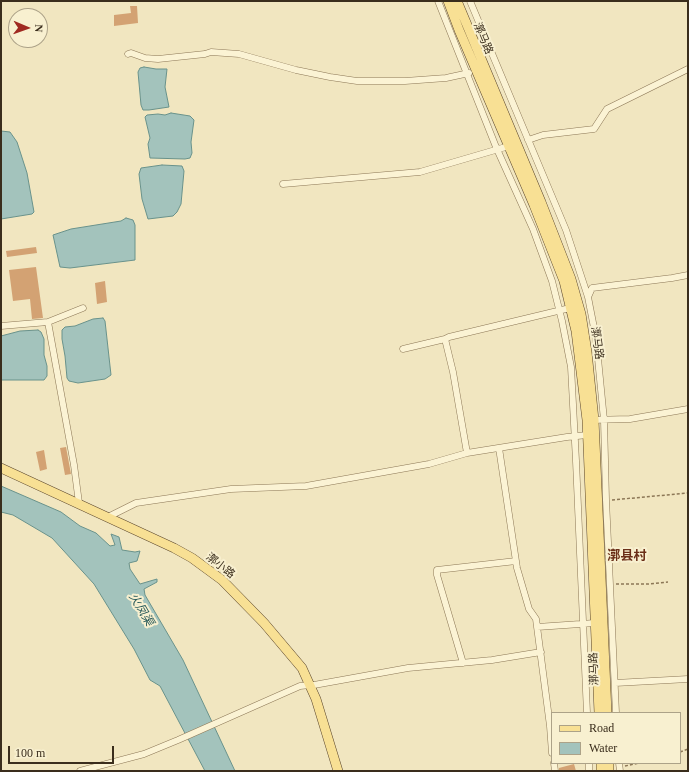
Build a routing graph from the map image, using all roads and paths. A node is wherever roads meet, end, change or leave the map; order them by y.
1 (438, 1) edge
2 (448, 1) edge
3 (457, 1) edge
4 (470, 1) edge
5 (128, 54) dead end
6 (688, 69) edge
7 (476, 70) junction
8 (466, 74) junction
9 (528, 140) junction
10 (508, 146) junction
11 (497, 150) junction
12 (283, 184) dead end
13 (688, 275) edge
14 (588, 297) junction
15 (83, 308) dead end
16 (570, 308) junction
17 (559, 310) junction
18 (48, 322) junction
19 (1, 326) edge
20 (445, 339) junction
21 (403, 349) dead end
22 (688, 410) edge
23 (595, 420) junction
24 (587, 435) junction
25 (575, 436) junction
26 (499, 448) junction
27 (467, 454) junction
28 (1, 468) edge
29 (688, 492) edge
30 (606, 500) junction
31 (79, 503) junction
32 (108, 517) junction
33 (516, 561) junction
34 (668, 582) dead end
35 (610, 584) junction
36 (583, 623) junction
37 (595, 623) junction
38 (537, 627) junction
39 (540, 652) junction
40 (463, 663) junction
41 (688, 679) edge
42 (614, 683) junction
43 (310, 685) junction
44 (587, 712) edge
45 (599, 712) edge
46 (607, 712) edge
47 (616, 712) edge
48 (551, 745) edge
49 (635, 764) edge
50 (619, 767) edge
51 (80, 771) edge
52 (338, 771) edge

1 - 8 street
2 - 7 main road, 漷马路
3 - 23 main road, 漷马路
4 - 9 street
5 - 8 street
6 - 9 street
7 - 8 street
7 - 10 main road, 漷马路
8 - 11 street
9 - 14 street
10 - 11 street
10 - 16 main road, 漷马路
11 - 12 street
11 - 17 street
13 - 14 street
14 - 23 street
15 - 18 street
16 - 17 street
16 - 23 main road, 漷马路
17 - 20 street
17 - 25 street
18 - 19 street
18 - 31 street
20 - 21 street
20 - 27 street
22 - 23 street
23 - 24 main road, 漷马路
23 - 30 street
23 - 46 main road, 漷马路
24 - 25 street
24 - 37 main road, 漷马路
25 - 26 street
25 - 36 street
26 - 27 street
26 - 33 street
27 - 32 street
28 - 31 main road, 漷小路
29 - 30 path
30 - 35 street
31 - 32 main road, 漷小路
32 - 43 main road, 漷小路
33 - 38 street
33 - 40 street
34 - 35 path
35 - 42 street
36 - 37 street
36 - 38 street
36 - 44 street
37 - 45 main road, 漷马路
38 - 39 street
39 - 40 street
39 - 48 street
40 - 43 street
41 - 42 street
42 - 47 street
43 - 51 street
43 - 52 main road, 漷小路
49 - 50 path

